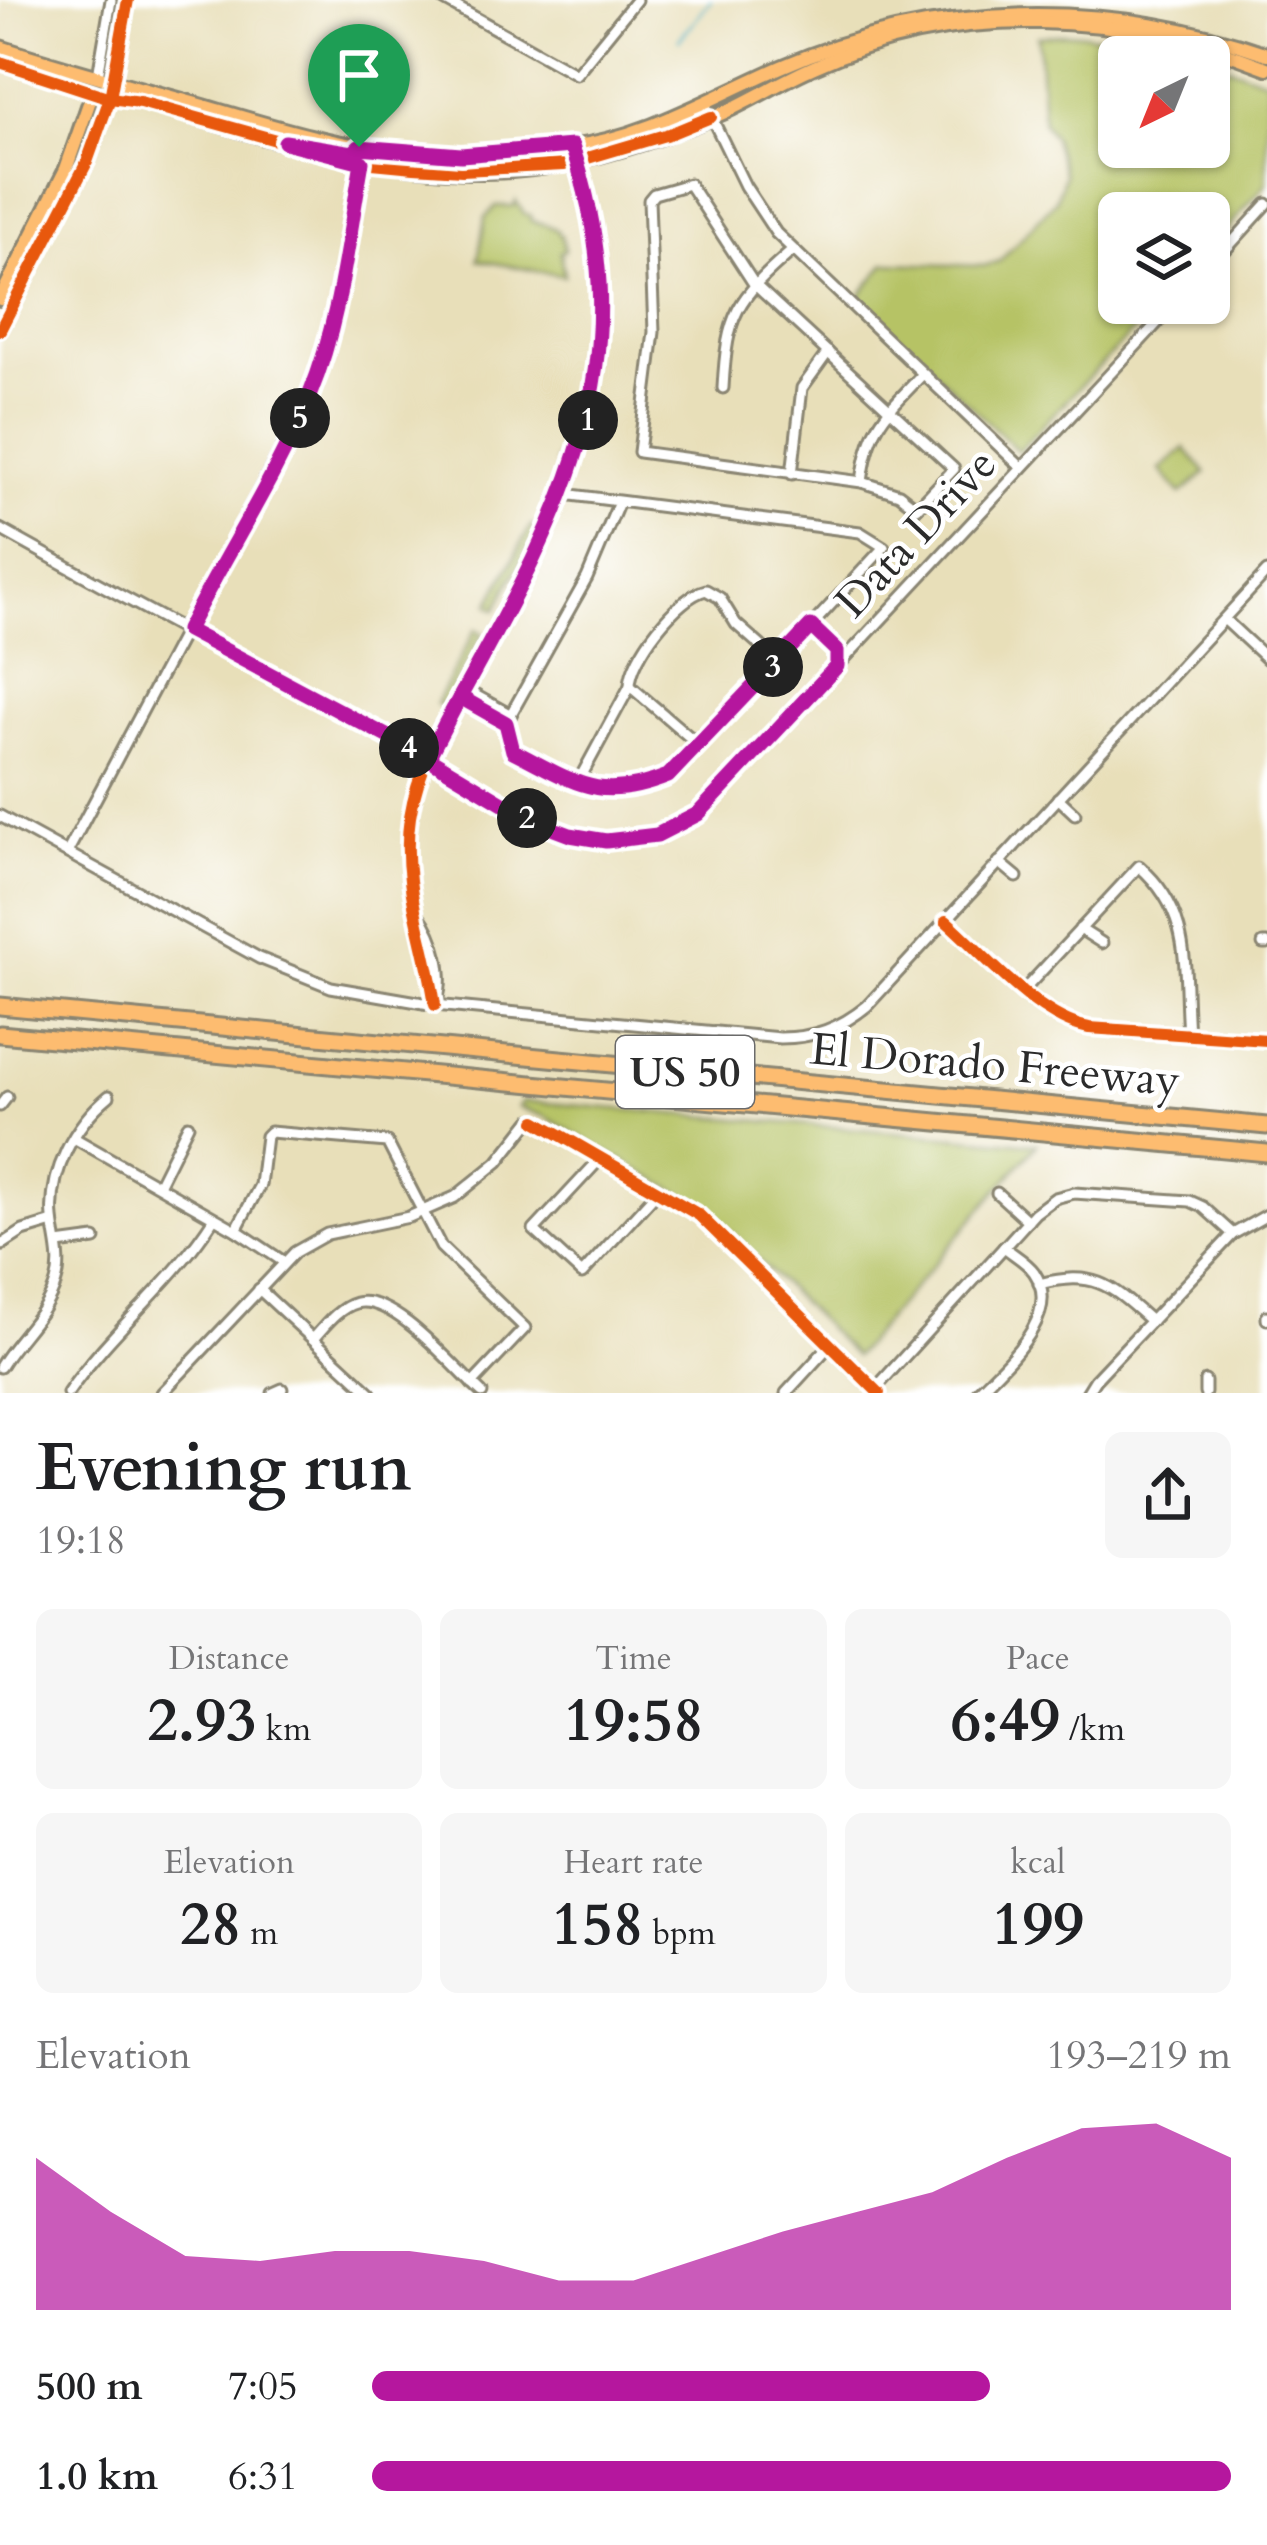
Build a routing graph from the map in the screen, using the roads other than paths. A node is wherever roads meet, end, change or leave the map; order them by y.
1 (111, 0) edge
2 (128, 0) edge
3 (444, 0) edge
4 (636, 0) edge
5 (1026, 11) edge
6 (0, 47) edge
7 (1267, 54) edge
8 (0, 62) edge
9 (1267, 68) edge
10 (98, 76) junction
11 (113, 80) junction
12 (93, 92) junction
13 (110, 98) junction
14 (708, 110) junction
15 (574, 153) junction
16 (361, 154) junction
17 (1267, 204) edge
18 (1230, 245) edge
19 (791, 251) junction
20 (754, 284) junction
21 (0, 299) edge
22 (1156, 324) edge
23 (0, 330) edge
24 (828, 352) junction
25 (923, 374) junction
26 (723, 388) dead end
27 (891, 408) junction
28 (1022, 468) junction
29 (792, 474) junction
30 (862, 482) junction
31 (564, 494) junction
32 (619, 502) junction
33 (0, 529) edge
34 (1267, 572) edge
35 (1224, 619) junction
36 (811, 626) junction
37 (187, 630) junction
38 (1267, 659) edge
39 (778, 662) junction
40 (837, 666) junction
41 (630, 686) junction
42 (462, 693) junction
43 (509, 719) junction
44 (700, 746) junction
45 (428, 758) junction
46 (578, 784) junction
47 (1058, 798) junction
48 (1075, 814) dead end
49 (0, 816) edge
50 (68, 851) junction
51 (999, 862) junction
52 (1017, 877) dead end
53 (946, 921) junction
54 (1080, 929) junction
55 (1102, 943) dead end
56 (1024, 990) junction
57 (435, 1005) junction
58 (0, 1006) edge
59 (0, 1034) edge
60 (1187, 1035) junction
61 (1267, 1040) edge
62 (109, 1096) dead end
63 (188, 1125) dead end
64 (1267, 1126) edge
65 (74, 1138) junction
66 (1267, 1153) edge
67 (601, 1158) junction
68 (158, 1185) junction
69 (658, 1191) junction
70 (998, 1193) dead end
71 (421, 1214) junction
72 (1267, 1215) edge
73 (214, 1218) junction
74 (1028, 1221) junction
75 (53, 1222) junction
76 (236, 1230) junction
77 (1233, 1234) junction
78 (95, 1239) dead end
79 (58, 1244) junction
80 (0, 1246) edge
81 (1004, 1247) junction
82 (284, 1262) junction
83 (1040, 1284) junction
84 (259, 1289) junction
85 (1151, 1322) junction
86 (313, 1340) junction
87 (830, 1346) junction
88 (0, 1367) edge
89 (472, 1384) junction
90 (877, 1391) edge
91 (1090, 1392) edge
92 (68, 1393) edge
93 (162, 1393) edge
94 (371, 1393) edge
95 (482, 1393) edge
96 (787, 1393) edge
97 (977, 1393) edge

1 - 10 street
2 - 11 street
3 - 4 street
5 - 7 main road
5 - 9 main road
5 - 14 main road
6 - 10 main road
8 - 12 main road
10 - 11 main road
10 - 12 main road
11 - 13 main road
11 - 16 main road
12 - 13 main road
12 - 21 main road
13 - 16 main road
13 - 23 main road
14 - 15 main road
14 - 19 street
15 - 16 main road
15 - 16 main road
15 - 31 street
16 - 37 street
17 - 18 street
19 - 20 street
19 - 25 street
20 - 24 street
20 - 26 street
20 - 29 street
22 - 28 street, Data Drive
24 - 27 street
24 - 29 street
25 - 27 street
25 - 28 street
27 - 30 street
27 - 30 street
28 - 40 street, Data Drive
29 - 30 street
31 - 32 street
31 - 42 street
32 - 36 street
32 - 43 street
33 - 37 street, Data Drive
34 - 35 street
35 - 38 street
35 - 47 street
36 - 39 street
36 - 40 street
37 - 45 street, Data Drive
37 - 50 street
39 - 41 street
39 - 44 street
40 - 45 street, Data Drive
41 - 44 street
41 - 46 street
42 - 43 street
42 - 45 street
43 - 46 street
44 - 46 street
45 - 57 street
47 - 48 street
47 - 51 street
49 - 50 street
50 - 57 street
51 - 52 street
51 - 53 street
53 - 56 street
53 - 57 street
54 - 55 street
54 - 56 street
54 - 60 street
56 - 60 street
58 - 64 highway, El Dorado Freeway / US 50
59 - 66 highway, El Dorado Freeway / US 50
60 - 61 street
62 - 65 street
63 - 68 street
65 - 68 street
65 - 75 street
67 - 69 street
67 - 69 street
67 - 71 street
68 - 73 street
69 - 87 street
70 - 74 street
71 - 76 street
71 - 82 street
71 - 89 street
72 - 77 street
73 - 76 street
73 - 92 street
74 - 77 street
74 - 81 street
75 - 79 street
75 - 80 street
76 - 82 street
77 - 85 street
78 - 79 street
79 - 88 street
81 - 83 street
81 - 90 street
82 - 84 street
83 - 85 street
83 - 97 street
84 - 86 street
84 - 93 street
85 - 91 street
86 - 89 street
86 - 94 street
87 - 90 street
87 - 96 street
89 - 95 street

